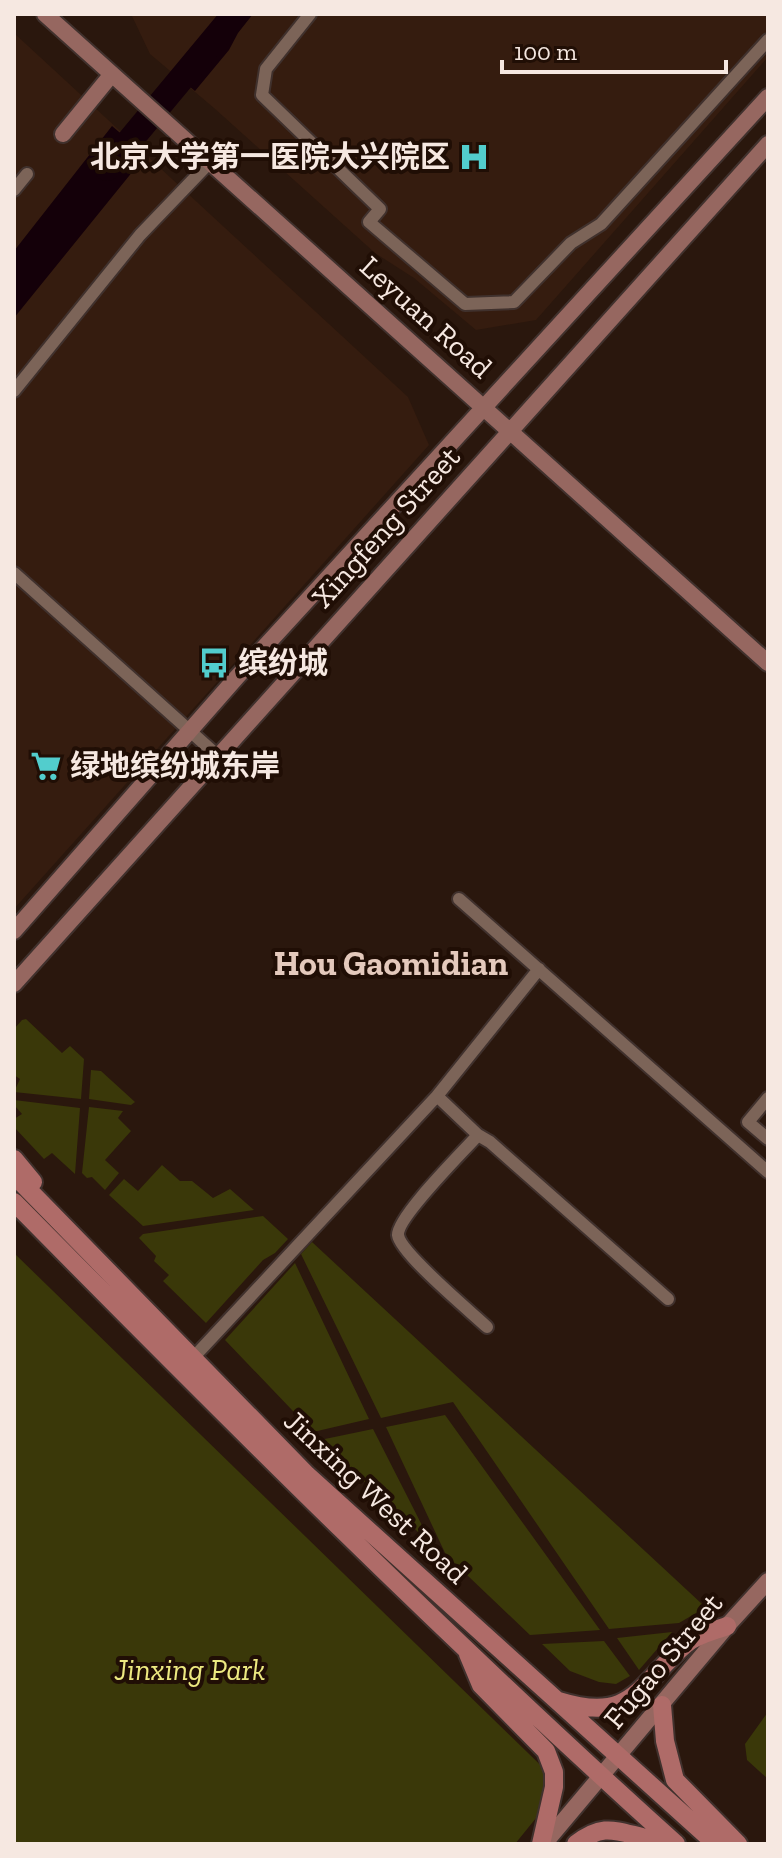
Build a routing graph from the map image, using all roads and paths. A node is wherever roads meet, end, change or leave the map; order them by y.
1 (45, 14) edge
2 (310, 14) edge
3 (768, 40) edge
4 (112, 74) junction
5 (768, 97) edge
6 (63, 134) dead end
7 (768, 144) edge
8 (210, 162) junction
9 (27, 174) dead end
10 (14, 190) edge
11 (14, 391) edge
12 (485, 408) junction
13 (509, 431) junction
14 (14, 573) edge
15 (768, 663) edge
16 (191, 729) junction
17 (219, 757) junction
18 (459, 899) dead end
19 (14, 931) edge
20 (539, 969) junction
21 (14, 984) edge
22 (437, 1096) junction
23 (768, 1098) edge
24 (478, 1135) junction
25 (768, 1139) edge
26 (14, 1159) edge
27 (768, 1172) edge
28 (14, 1175) edge
29 (14, 1202) edge
30 (44, 1206) junction
31 (668, 1299) dead end
32 (487, 1327) dead end
33 (193, 1358) junction
34 (768, 1581) edge
35 (727, 1626) junction
36 (465, 1648) junction
37 (552, 1698) junction
38 (662, 1705) junction
39 (618, 1758) junction
40 (602, 1777) junction
41 (675, 1843) edge
42 (543, 1844) edge
43 (576, 1844) edge
44 (716, 1844) edge
45 (738, 1844) edge

1 - 4 main road, Leyuan Road
2 - 3 street
4 - 6 main road
4 - 8 main road, Leyuan Road
5 - 12 main road, Xingfeng Street
7 - 13 main road, Xingfeng Street
8 - 11 street
8 - 12 main road, Leyuan Road
9 - 10 street
12 - 13 main road, Leyuan Road
12 - 16 main road, Xingfeng Street
13 - 15 main road, Leyuan Road
13 - 17 main road, Xingfeng Street
14 - 16 street
16 - 17 street
16 - 19 main road, Xingfeng Street
17 - 21 main road, Xingfeng Street
18 - 20 street
20 - 22 street
20 - 27 street
22 - 24 street
22 - 33 street
23 - 25 street
24 - 31 street
24 - 32 street
26 - 30 main road
28 - 30 main road, Jinxing West Road
29 - 36 main road, Jinxing West Road
30 - 33 main road, Jinxing West Road
33 - 37 main road, Jinxing West Road
34 - 35 main road, Fugao Street
35 - 37 main road
35 - 38 main road, Fugao Street
36 - 40 main road, Jinxing West Road
36 - 42 main road
37 - 39 main road, Jinxing West Road
38 - 39 main road, Fugao Street
38 - 45 main road
39 - 40 main road, Fugao Street
39 - 44 main road, Jinxing West Road
40 - 41 main road, Jinxing West Road
40 - 42 main road, Fugao Street
41 - 43 main road

